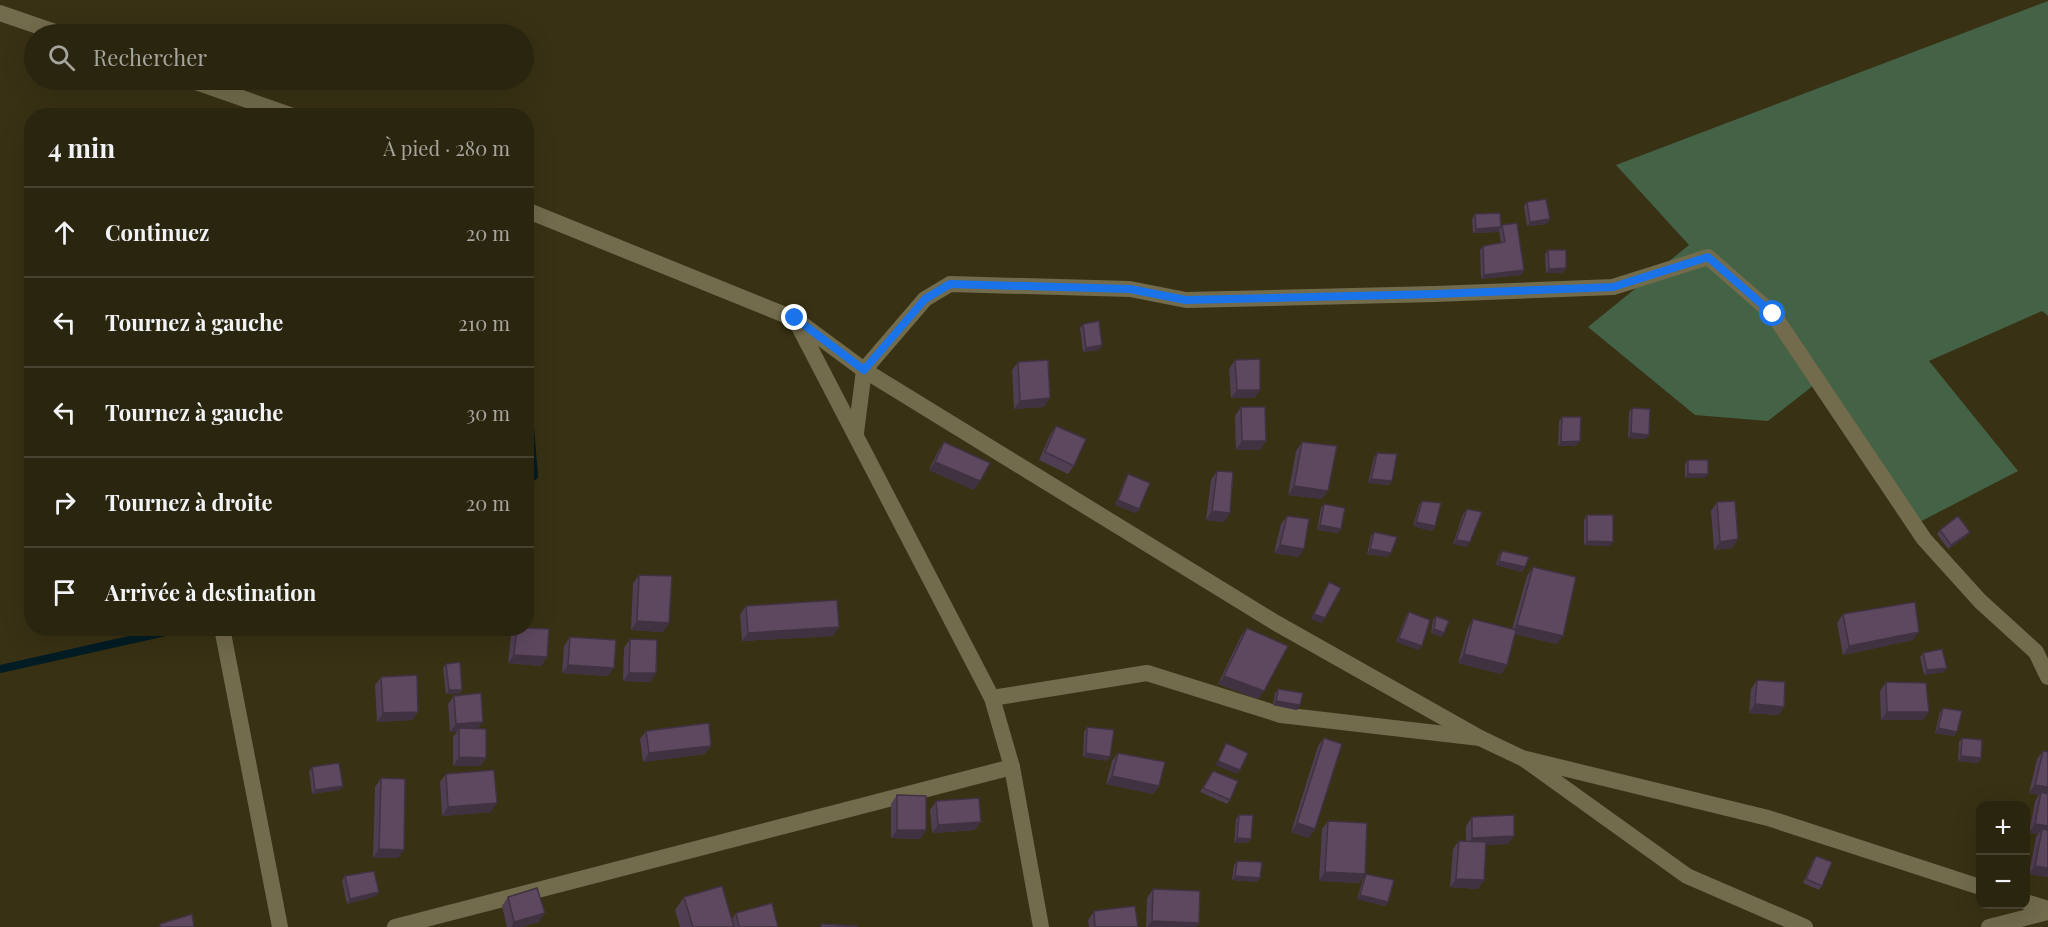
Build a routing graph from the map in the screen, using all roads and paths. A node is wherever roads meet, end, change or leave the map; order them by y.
1 (0, 13) edge
2 (32, 24) edge
3 (219, 90) edge
4 (270, 108) edge
5 (534, 213) edge
6 (795, 318) junction
7 (864, 370) junction
8 (856, 433) junction
9 (224, 636) edge
10 (2048, 677) edge
11 (992, 698) junction
12 (1480, 738) junction
13 (1522, 758) junction
14 (1012, 767) junction
15 (1976, 886) edge
16 (2030, 904) edge
17 (2048, 911) edge
18 (280, 927) edge
19 (395, 927) edge
20 (1041, 927) edge
21 (1805, 927) edge
22 (1989, 927) edge

1 - 2 street
3 - 4 street
5 - 6 street
6 - 7 street
6 - 8 street
7 - 8 street
7 - 10 street
7 - 12 street
8 - 11 street
9 - 18 street
11 - 12 street
11 - 14 street
12 - 13 street
13 - 15 street
13 - 21 street
14 - 19 street
14 - 20 street
16 - 17 street
17 - 22 street

